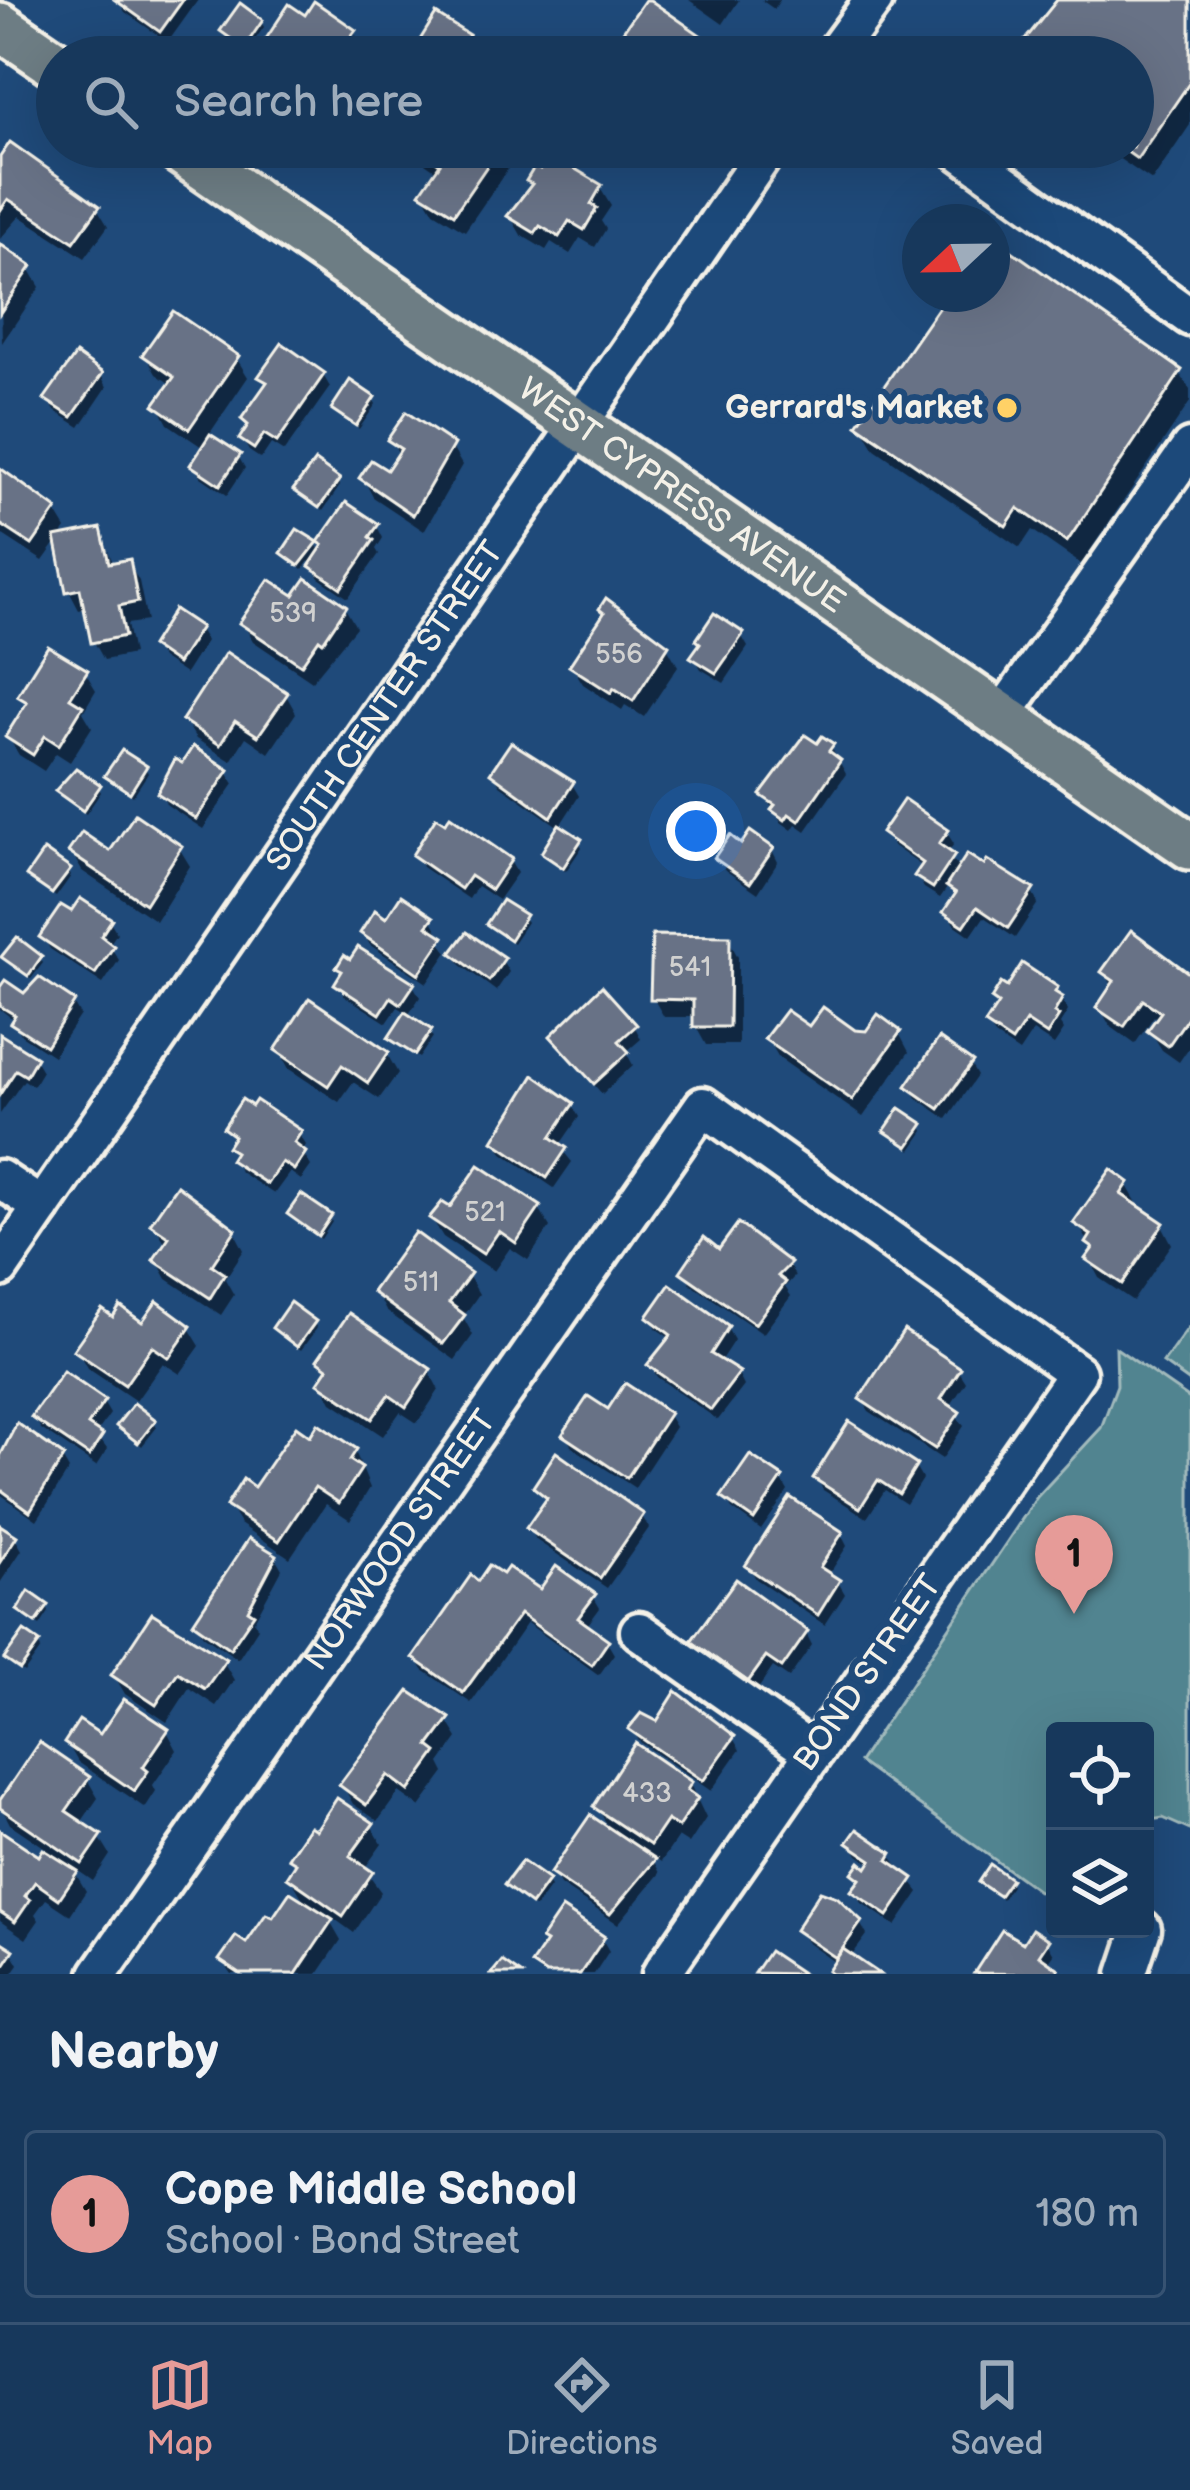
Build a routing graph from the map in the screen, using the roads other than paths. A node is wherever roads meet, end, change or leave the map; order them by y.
1 (862, 4) edge
2 (0, 26) edge
3 (844, 36) edge
4 (36, 51) edge
5 (205, 168) edge
6 (754, 168) edge
7 (983, 168) edge
8 (1190, 317) edge
9 (575, 424) junction
10 (1190, 448) edge
11 (1001, 716) junction
12 (1190, 846) edge
13 (0, 1179) edge
14 (42, 1207) junction
15 (0, 1268) edge
16 (1077, 1373) joint
17 (639, 1631) dead end
18 (812, 1751) junction
19 (1138, 1938) edge
20 (99, 1974) edge
21 (661, 1974) edge
22 (1127, 1974) edge

1 - 3 street
2 - 4 main road
5 - 9 main road, WEST CYPRESS AVENUE
6 - 9 street, SOUTH CENTER STREET
7 - 8 street
9 - 11 main road, WEST CYPRESS AVENUE
9 - 14 street, SOUTH CENTER STREET
10 - 11 street
11 - 12 main road, WEST CYPRESS AVENUE
13 - 14 street
14 - 15 street, SOUTH CENTER STREET
16 - 18 street, BOND STREET
16 - 20 street, NORWOOD STREET
17 - 18 street
18 - 21 street, BOND STREET
19 - 22 street

